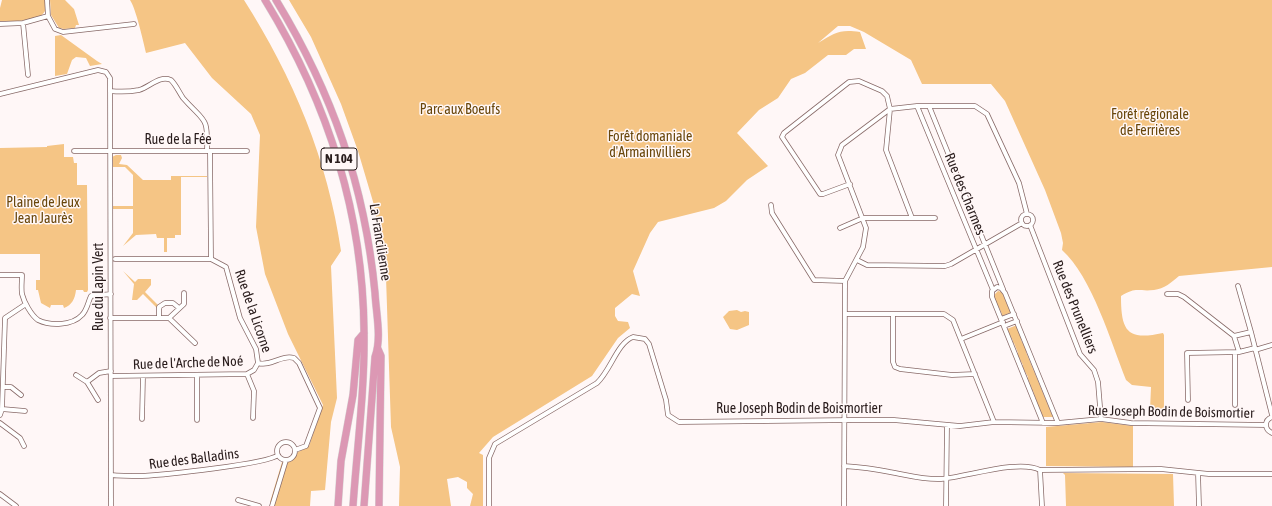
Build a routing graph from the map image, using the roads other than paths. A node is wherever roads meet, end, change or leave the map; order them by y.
1 (47, 0) edge
2 (265, 0) edge
3 (276, 0) edge
4 (48, 16) junction
5 (23, 23) junction
6 (0, 24) edge
7 (134, 24) dead end
8 (28, 75) dead end
9 (110, 91) junction
10 (0, 94) edge
11 (917, 106) junction
12 (929, 106) junction
13 (890, 109) junction
14 (246, 150) dead end
15 (74, 151) dead end
16 (110, 151) junction
17 (209, 151) junction
18 (850, 184) junction
19 (771, 205) dead end
20 (1027, 214) junction
21 (863, 218) junction
22 (912, 218) junction
23 (935, 218) dead end
24 (1022, 223) junction
25 (1030, 225) junction
26 (840, 228) dead end
27 (985, 245) junction
28 (976, 250) junction
29 (109, 255) junction
30 (115, 259) junction
31 (211, 259) junction
32 (857, 260) junction
33 (110, 262) junction
34 (0, 275) edge
35 (845, 280) junction
36 (1238, 286) dead end
37 (993, 290) junction
38 (1003, 291) junction
39 (184, 293) dead end
40 (111, 294) junction
41 (1167, 294) dead end
42 (26, 304) junction
43 (179, 308) junction
44 (845, 314) junction
45 (893, 314) junction
46 (1014, 314) junction
47 (110, 318) junction
48 (159, 318) junction
49 (169, 318) junction
50 (1017, 321) junction
51 (1003, 322) junction
52 (1251, 332) junction
53 (364, 333) junction
54 (1234, 336) junction
55 (961, 339) junction
56 (195, 343) dead end
57 (1272, 345) edge
58 (2, 346) edge
59 (1255, 349) junction
60 (378, 350) junction
61 (1237, 353) junction
62 (258, 363) junction
63 (111, 371) junction
64 (247, 374) junction
65 (975, 374) junction
66 (76, 375) dead end
67 (197, 375) junction
68 (111, 376) junction
69 (143, 376) junction
70 (87, 382) junction
71 (3, 387) junction
72 (21, 395) dead end
73 (98, 400) dead end
74 (1188, 400) dead end
75 (1235, 405) dead end
76 (2, 409) junction
77 (25, 411) dead end
78 (0, 414) edge
79 (1272, 416) edge
80 (253, 418) dead end
81 (142, 419) dead end
82 (1101, 419) junction
83 (197, 420) dead end
84 (845, 420) junction
85 (994, 422) junction
86 (0, 423) edge
87 (1043, 423) junction
88 (1058, 423) junction
89 (947, 425) junction
90 (1266, 425) junction
91 (1272, 433) edge
92 (24, 446) dead end
93 (295, 450) junction
94 (278, 455) junction
95 (286, 460) junction
96 (844, 466) junction
97 (1040, 470) junction
98 (1198, 473) junction
99 (1272, 474) edge
100 (111, 475) junction
101 (946, 478) junction
102 (0, 494) edge
103 (238, 500) dead end
104 (16, 506) edge
105 (111, 506) edge
106 (259, 506) edge
107 (272, 506) edge
108 (338, 506) edge
109 (354, 506) edge
110 (364, 506) edge
111 (379, 506) edge
112 (489, 506) edge
113 (844, 506) edge
114 (946, 506) edge
115 (1042, 506) edge
116 (1199, 506) edge

1 - 4 street
2 - 53 highway, La Francilienne / N 104
3 - 60 highway, La Francilienne / N 104
4 - 5 street
4 - 7 street
5 - 6 street
5 - 8 street
9 - 10 street, Rue du Lapin Vert
9 - 16 street, Rue du Lapin Vert
9 - 17 street
11 - 12 street
11 - 13 street
11 - 28 street, Rue des Charmes
12 - 20 street
12 - 27 street, Rue des Charmes
13 - 18 street
13 - 18 street
13 - 22 street
14 - 17 street, Rue de la Fée
15 - 16 street, Rue de la Fée
16 - 17 street, Rue de la Fée
16 - 29 street, Rue du Lapin Vert
17 - 31 street
18 - 21 street
19 - 35 street
20 - 24 street
20 - 25 street
21 - 22 street
21 - 26 street
21 - 32 street
22 - 23 street
24 - 25 street
24 - 27 street
25 - 82 street, Rue des Prunelliers
27 - 28 street
27 - 38 street, Rue des Charmes
28 - 32 street
28 - 37 street, Rue des Charmes
29 - 30 street
29 - 33 street, Rue du Lapin Vert
30 - 31 street
30 - 33 street
31 - 62 street, Rue de la Licorne
32 - 35 street
33 - 40 street, Rue du Lapin Vert
34 - 42 street
35 - 44 street
36 - 52 street
37 - 38 street
37 - 51 street, Rue des Charmes
38 - 46 street, Rue des Charmes
39 - 43 street
40 - 42 street
40 - 47 street, Rue du Lapin Vert
41 - 54 street
42 - 58 street
43 - 48 street
43 - 49 street
44 - 45 street
44 - 84 street
45 - 55 street
45 - 65 street
46 - 50 street, Rue des Charmes
46 - 51 street
47 - 48 street
47 - 63 street, Rue du Lapin Vert
48 - 49 street
49 - 56 street
50 - 51 street
50 - 88 street, Rue des Charmes
51 - 55 street
51 - 87 street, Rue des Charmes
52 - 54 street
52 - 59 street
53 - 108 highway
53 - 109 highway, La Francilienne / N 104
54 - 61 street
55 - 65 street
57 - 59 street
58 - 71 street
59 - 61 street
59 - 79 street
60 - 110 highway, La Francilienne / N 104
60 - 111 highway
61 - 74 street
61 - 75 street
62 - 64 street, Rue de l'Arche de Noé
62 - 93 street, Rue de l'Arche de Noé
63 - 68 street, Rue du Lapin Vert
63 - 70 street
64 - 67 street, Rue de l'Arche de Noé
64 - 80 street
65 - 85 street
66 - 70 street
67 - 69 street, Rue de l'Arche de Noé
67 - 83 street
68 - 69 street, Rue de l'Arche de Noé
68 - 100 street, Rue du Lapin Vert
69 - 81 street
70 - 73 street
71 - 72 street
71 - 76 street
76 - 77 street
76 - 78 street
79 - 90 street
82 - 88 street, Rue Joseph Bodin de Boismortier
82 - 90 street, Rue Joseph Bodin de Boismortier
84 - 89 street, Rue Joseph Bodin de Boismortier
84 - 96 street
84 - 112 street, Rue Joseph Bodin de Boismortier
85 - 87 street, Rue Joseph Bodin de Boismortier
85 - 89 street, Rue Joseph Bodin de Boismortier
86 - 92 street
87 - 88 street, Rue Joseph Bodin de Boismortier
89 - 101 street
90 - 91 street
93 - 94 street
93 - 95 street
94 - 95 street
94 - 100 street, Rue des Balladins
95 - 107 street
96 - 101 street
96 - 113 street
97 - 98 street
97 - 101 street
97 - 115 street
98 - 99 street
98 - 116 street
100 - 105 street, Rue du Lapin Vert
101 - 114 street
102 - 104 street
103 - 106 street

